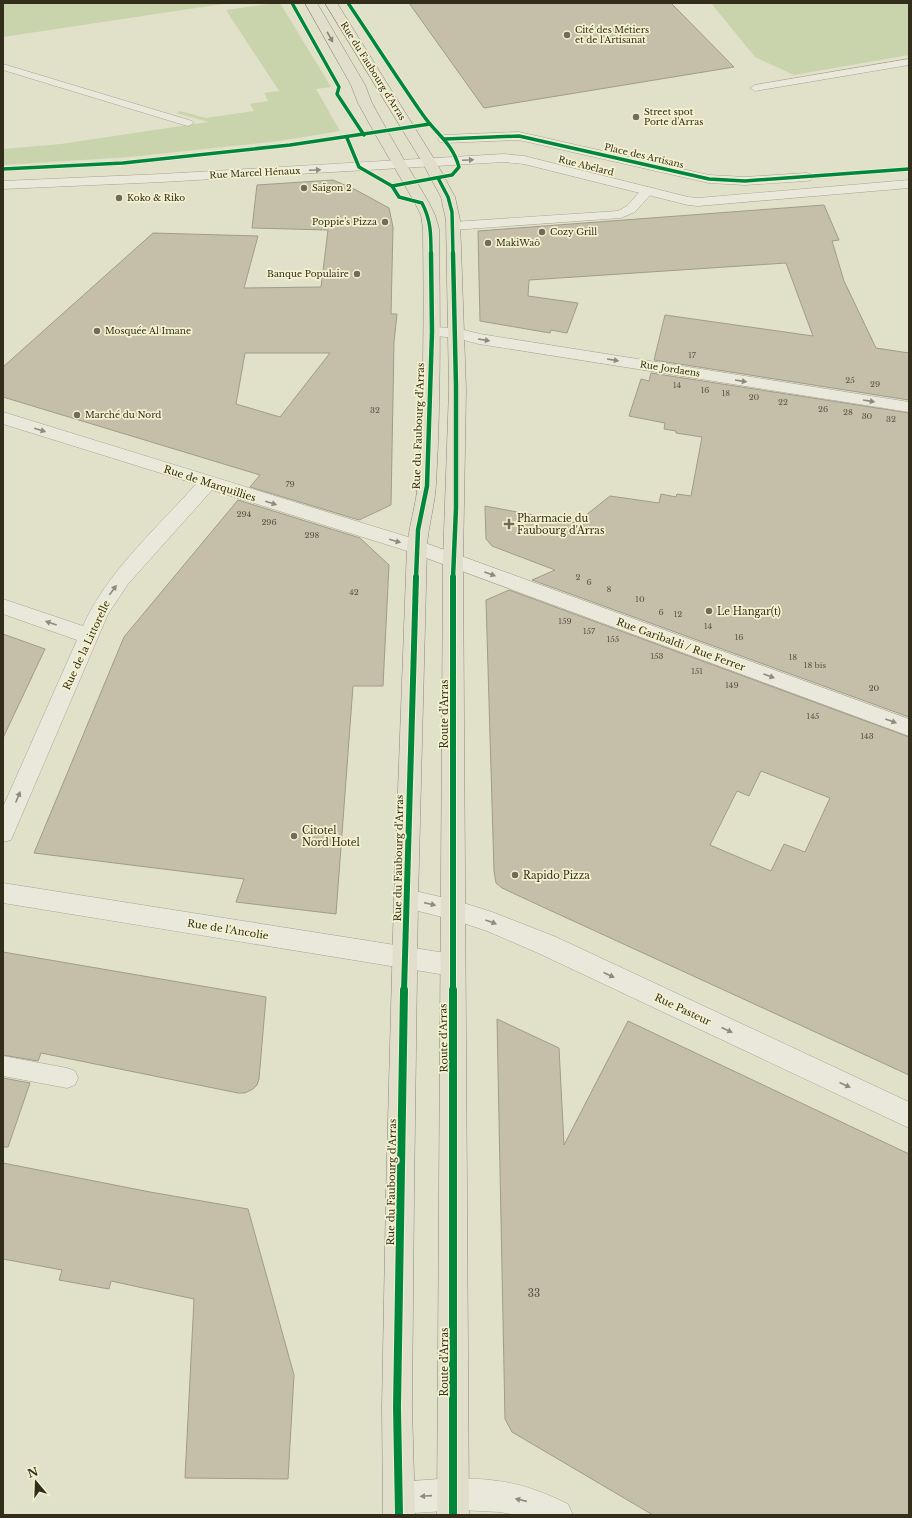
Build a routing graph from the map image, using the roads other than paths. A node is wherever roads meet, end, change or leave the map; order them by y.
1 (311, 3) edge
2 (331, 3) edge
3 (909, 62) edge
4 (3, 67) edge
5 (755, 88) dead end
6 (188, 123) dead end
7 (445, 139) dead end
8 (425, 156) junction
9 (396, 158) junction
10 (841, 174) dead end
11 (909, 184) edge
12 (3, 185) edge
13 (647, 192) junction
14 (749, 196) junction
15 (453, 226) junction
16 (432, 332) junction
17 (456, 334) junction
18 (909, 407) edge
19 (3, 418) edge
20 (208, 483) junction
21 (422, 549) junction
22 (453, 560) junction
23 (3, 606) edge
24 (88, 636) junction
25 (909, 728) edge
26 (3, 833) edge
27 (3, 893) edge
28 (406, 899) junction
29 (454, 910) junction
30 (406, 958) junction
31 (452, 965) junction
32 (3, 1066) edge
33 (67, 1078) dead end
34 (909, 1115) edge
35 (453, 1505) edge
36 (399, 1506) edge
37 (557, 1515) edge

1 -> 9 main road, Rue du Faubourg d'Arras
2 - 8 main road, Rue du Faubourg d'Arras
3 - 5 lane
4 - 6 lane
7 - 10 street, Place des Artisans
8 - 9 street, Rue Marcel Hénaux
8 -> 13 street, Rue Abélard
8 - 14 street, Rue Abélard
8 - 15 main road, Rue du Faubourg d'Arras
9 - 12 street, Rue Marcel Hénaux
9 - 16 main road, Rue du Faubourg d'Arras
11 - 14 street, Rue Abélard
13 - 14 street, Rue Abélard
13 - 15 lane
15 - 17 main road, Rue du Faubourg d'Arras
16 - 17 street, Rue Jordaens
16 - 21 main road, Rue du Faubourg d'Arras
17 -> 18 street, Rue Jordaens
17 - 22 main road, Rue du Faubourg d'Arras
19 -> 20 street, Rue de Marquillies
20 -> 21 street, Rue de Marquillies
24 -> 20 street, Rue de la Littorelle
21 - 22 street, Rue de Marquillies
21 - 28 main road, Rue du Faubourg d'Arras
22 -> 25 street, Rue Garibaldi / Rue Ferrer
22 - 29 main road, Route d'Arras
24 -> 23 street
26 -> 24 street, Rue de la Littorelle
27 - 30 street, Rue de l'Ancolie
28 -> 29 street, Rue Pasteur
28 - 30 main road, Rue du Faubourg d'Arras
29 - 31 main road, Route d'Arras
29 -> 34 street, Rue Pasteur
30 - 31 street, Rue de l'Ancolie
30 - 36 main road, Rue du Faubourg d'Arras
31 - 35 main road, Route d'Arras
32 - 33 lane
35 -> 36 street
37 -> 35 street

